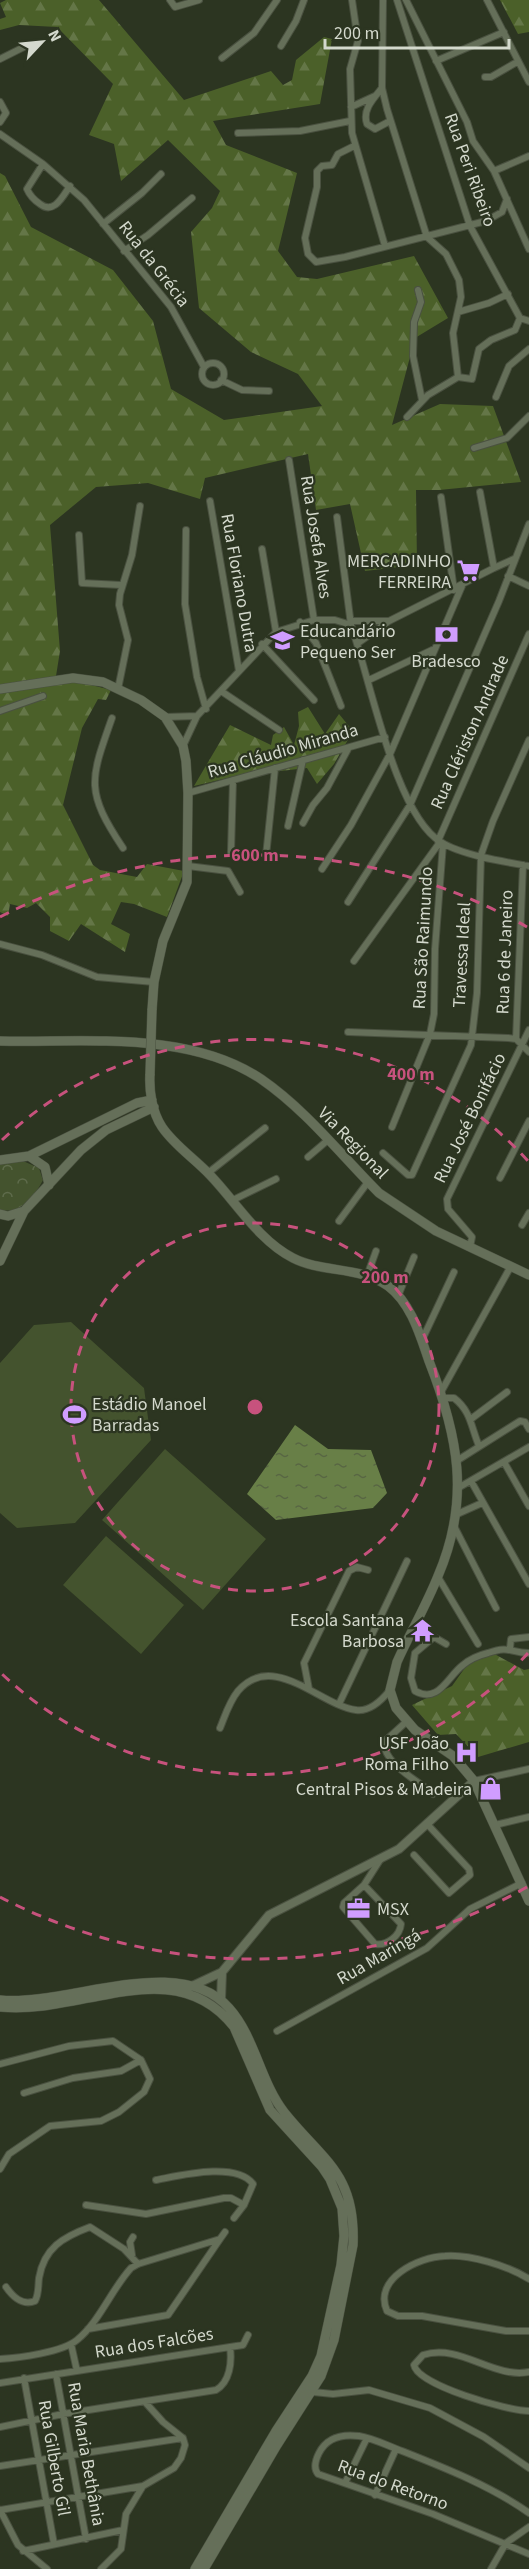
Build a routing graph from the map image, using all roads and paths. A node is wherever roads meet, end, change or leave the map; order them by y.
1 (199, 0) edge
2 (277, 0) edge
3 (304, 0) edge
4 (352, 0) edge
5 (383, 0) edge
6 (397, 0) edge
7 (406, 0) edge
8 (487, 0) edge
9 (171, 1) edge
10 (504, 32) junction
11 (281, 46) dead end
12 (24, 47) dead end
13 (222, 58) dead end
14 (0, 59) edge
15 (436, 61) junction
16 (517, 62) junction
17 (485, 77) dead end
18 (529, 82) edge
19 (382, 88) junction
20 (375, 96) junction
21 (0, 102) edge
22 (351, 107) junction
23 (350, 121) junction
24 (390, 121) junction
25 (0, 122) edge
26 (238, 133) dead end
27 (0, 134) edge
28 (354, 146) junction
29 (529, 156) edge
30 (43, 164) junction
31 (494, 171) junction
32 (160, 174) dead end
33 (70, 186) junction
34 (192, 198) dead end
35 (507, 199) junction
36 (103, 224) junction
37 (470, 226) junction
38 (427, 237) junction
39 (385, 246) junction
40 (529, 249) edge
41 (124, 251) junction
42 (418, 290) dead end
43 (508, 294) junction
44 (458, 312) junction
45 (520, 318) junction
46 (529, 321) edge
47 (529, 349) edge
48 (204, 367) junction
49 (458, 377) junction
50 (221, 380) junction
51 (269, 391) dead end
52 (496, 397) dead end
53 (422, 400) junction
54 (529, 416) edge
55 (407, 417) dead end
56 (474, 447) dead end
57 (289, 460) dead end
58 (480, 492) dead end
59 (441, 498) dead end
60 (210, 501) dead end
61 (140, 506) dead end
62 (337, 517) dead end
63 (529, 524) edge
64 (186, 530) dead end
65 (79, 535) dead end
66 (262, 549) dead end
67 (515, 559) junction
68 (494, 568) junction
69 (508, 576) junction
70 (121, 585) junction
71 (462, 586) junction
72 (529, 586) edge
73 (454, 590) junction
74 (315, 620) junction
75 (389, 621) junction
76 (300, 622) junction
77 (351, 623) junction
78 (276, 632) junction
79 (529, 634) edge
80 (358, 643) junction
81 (262, 644) junction
82 (432, 650) junction
83 (239, 671) junction
84 (369, 680) junction
85 (0, 689) edge
86 (118, 689) junction
87 (221, 692) junction
88 (43, 696) dead end
89 (314, 700) dead end
90 (341, 706) dead end
91 (206, 709) junction
92 (0, 711) edge
93 (197, 716) junction
94 (165, 717) junction
95 (112, 718) dead end
96 (279, 730) dead end
97 (385, 737) junction
98 (529, 740) edge
99 (183, 746) junction
100 (348, 749) junction
101 (390, 754) junction
102 (303, 760) junction
103 (275, 768) junction
104 (233, 780) junction
105 (188, 793) junction
106 (410, 805) junction
107 (303, 823) dead end
108 (288, 826) dead end
109 (441, 842) junction
110 (123, 848) dead end
111 (231, 852) dead end
112 (482, 855) junction
113 (266, 856) dead end
114 (188, 866) junction
115 (526, 866) edge
116 (322, 869) dead end
117 (240, 892) dead end
118 (348, 902) dead end
119 (521, 913) junction
120 (529, 915) edge
121 (0, 944) edge
122 (354, 961) dead end
123 (154, 982) junction
124 (529, 1030) edge
125 (348, 1032) dead end
126 (430, 1034) junction
127 (472, 1036) junction
128 (0, 1041) edge
129 (519, 1041) junction
130 (529, 1052) edge
131 (150, 1085) junction
132 (137, 1103) junction
133 (153, 1104) junction
134 (137, 1117) junction
135 (529, 1121) edge
136 (162, 1127) junction
137 (392, 1127) dead end
138 (265, 1128) dead end
139 (328, 1140) junction
140 (383, 1153) dead end
141 (29, 1156) junction
142 (308, 1157) dead end
143 (0, 1160) edge
144 (208, 1173) junction
145 (500, 1178) dead end
146 (276, 1179) dead end
147 (368, 1182) junction
148 (49, 1185) junction
149 (233, 1200) junction
150 (24, 1211) junction
151 (529, 1213) edge
152 (0, 1214) edge
153 (339, 1221) dead end
154 (522, 1226) dead end
155 (470, 1247) junction
156 (376, 1251) dead end
157 (414, 1257) dead end
158 (0, 1261) edge
159 (511, 1266) junction
160 (454, 1272) dead end
161 (529, 1275) edge
162 (367, 1276) junction
163 (398, 1296) junction
164 (422, 1340) junction
165 (507, 1392) dead end
166 (443, 1395) junction
167 (471, 1419) junction
168 (529, 1429) edge
169 (479, 1446) junction
170 (529, 1447) edge
171 (458, 1460) junction
172 (504, 1462) junction
173 (471, 1481) junction
174 (458, 1488) junction
175 (482, 1503) junction
176 (529, 1506) edge
177 (455, 1515) junction
178 (454, 1526) junction
179 (407, 1561) dead end
180 (368, 1570) dead end
181 (438, 1576) junction
182 (529, 1584) edge
183 (496, 1608) dead end
184 (529, 1637) edge
185 (446, 1644) dead end
186 (478, 1644) dead end
187 (510, 1648) junction
188 (529, 1653) edge
189 (309, 1689) junction
190 (390, 1690) junction
191 (339, 1704) junction
192 (406, 1722) junction
193 (220, 1728) dead end
194 (529, 1769) edge
195 (474, 1781) junction
196 (433, 1794) dead end
197 (529, 1817) edge
198 (428, 1825) junction
199 (495, 1825) junction
200 (414, 1855) dead end
201 (380, 1860) junction
202 (522, 1882) junction
203 (364, 1885) junction
204 (529, 1901) edge
205 (222, 1972) junction
206 (192, 1986) junction
207 (0, 2000) edge
208 (220, 2000) junction
209 (0, 2007) edge
210 (277, 2031) dead end
211 (141, 2060) junction
212 (0, 2064) edge
213 (24, 2093) dead end
214 (0, 2169) edge
215 (156, 2180) dead end
216 (86, 2205) dead end
217 (244, 2205) junction
218 (234, 2218) dead end
219 (225, 2232) dead end
220 (133, 2236) dead end
221 (220, 2239) junction
222 (132, 2256) junction
223 (138, 2264) junction
224 (529, 2279) edge
225 (6, 2287) dead end
226 (88, 2329) junction
227 (529, 2331) edge
228 (248, 2335) dead end
229 (71, 2344) junction
230 (230, 2347) junction
231 (0, 2359) edge
232 (77, 2371) junction
233 (529, 2372) edge
234 (56, 2374) junction
235 (24, 2378) junction
236 (0, 2383) edge
237 (313, 2392) junction
238 (145, 2402) junction
239 (529, 2411) edge
240 (63, 2414) junction
241 (33, 2421) junction
242 (0, 2427) edge
243 (183, 2438) junction
244 (367, 2438) junction
245 (396, 2449) junction
246 (70, 2455) junction
247 (40, 2460) junction
248 (0, 2466) edge
249 (529, 2468) edge
250 (345, 2483) junction
251 (143, 2486) junction
252 (375, 2495) junction
253 (77, 2496) junction
254 (48, 2501) junction
255 (0, 2510) edge
256 (529, 2513) edge
257 (529, 2527) edge
258 (123, 2530) junction
259 (86, 2539) junction
260 (506, 2543) junction
261 (54, 2544) junction
262 (23, 2551) junction
263 (529, 2554) edge
264 (47, 2569) edge
265 (100, 2569) edge
266 (195, 2569) edge
267 (204, 2569) edge
268 (491, 2569) edge

1 - 9 street
2 - 13 street
3 - 11 street
4 - 22 street
5 - 19 street
6 - 37 street, Rua Peri Ribeiro
7 - 15 street
8 - 10 street
10 - 15 street
10 - 16 street
12 - 14 street
15 - 31 street
16 - 17 street
16 - 18 street
19 - 20 street
19 - 24 street
20 - 22 street
20 - 24 street
21 - 25 street
22 - 23 street
23 - 26 street
23 - 28 street
24 - 38 street
27 - 30 street, Rua da Grécia
28 - 39 street
28 - 39 street
29 - 31 street
30 - 33 street, Rua da Grécia
30 - 33 street
31 - 35 street
32 - 36 street
33 - 36 street, Rua da Grécia
34 - 41 street
35 - 37 street
35 - 40 street
36 - 41 street, Rua da Grécia
37 - 38 street
37 - 43 street, Rua Peri Ribeiro
38 - 39 street
38 - 44 street
41 - 48 street, Rua da Grécia
42 - 53 street
43 - 44 street
43 - 45 street, Rua Peri Ribeiro
44 - 49 street
45 - 46 street
45 - 49 street
47 - 52 street
48 - 50 street
48 - 50 street
49 - 53 street
50 - 51 street
53 - 55 street
54 - 56 street
57 - 74 street, Rua Josefa Alves
58 - 68 street
59 - 73 street
60 - 83 street, Rua Floriano Dutra
61 - 70 street
62 - 77 street
63 - 67 street
64 - 91 street
65 - 70 street
66 - 78 street
67 - 68 street
67 - 69 street
68 - 71 street
69 - 72 street
69 - 106 street
70 - 86 street
71 - 73 street
71 - 82 street
73 - 75 street
74 - 76 street
74 - 77 street
75 - 77 street
75 - 80 street
76 - 78 street
76 - 90 street
77 - 80 street
78 - 81 street
79 - 109 street, Rua Clériston Andrade
80 - 84 street
81 - 83 street
81 - 89 street
82 - 84 street
82 - 101 street
83 - 87 street
84 - 97 street
85 - 86 main road
86 - 94 main road
87 - 91 street
87 - 96 street
88 - 92 street
91 - 93 street
93 - 94 street
93 - 99 street
94 - 99 main road
95 - 110 street
97 - 100 street, Rua Cláudio Miranda
97 - 101 street
98 - 112 street, Travessa Ideal
99 - 105 main road
100 - 102 street, Rua Cláudio Miranda
100 - 107 street
101 - 106 street
101 - 116 street
102 - 103 street, Rua Cláudio Miranda
102 - 108 street
103 - 104 street, Rua Cláudio Miranda
103 - 113 street
104 - 105 street, Rua Cláudio Miranda
104 - 111 street
105 - 114 main road
106 - 109 street
106 - 118 street
109 - 112 street
109 - 122 street
109 - 126 street, Rua São Raimundo
112 - 115 street
112 - 127 street, Travessa Ideal
114 - 117 street
114 - 123 main road
115 - 119 street, Rua 6 de Janeiro
119 - 120 street
119 - 129 street, Rua 6 de Janeiro
121 - 123 street
123 - 131 main road, bridge
124 - 129 street, Rua José Bonifácio
125 - 126 street
126 - 127 street
126 - 137 street, Rua São Raimundo
127 - 129 street
127 - 140 street, Travessa Ideal
128 - 139 main road, Via Regional
129 - 130 street
129 - 155 street, Rua José Bonifácio
131 - 132 main road
131 - 133 main road
132 - 133 main road
132 - 141 main road
133 - 134 main road
133 - 136 main road
134 - 136 main road
134 - 148 main road
135 - 145 street
136 - 144 main road
138 - 144 street
139 - 142 street
139 - 147 main road, Via Regional
141 - 143 main road
141 - 148 main road
144 - 149 main road
146 - 149 street
147 - 153 street
147 - 155 main road, Via Regional
148 - 150 main road
149 - 162 main road
150 - 152 main road
150 - 158 main road
151 - 154 street
155 - 159 main road, Via Regional
156 - 162 street
157 - 163 street
159 - 161 main road, Via Regional
159 - 166 street
160 - 164 street
162 - 163 main road
163 - 164 main road
164 - 166 main road
165 - 167 street
166 - 167 street
166 - 171 main road
167 - 169 street
168 - 169 street
169 - 171 street
170 - 172 street
171 - 174 main road
172 - 173 street
172 - 176 street
173 - 174 street
173 - 175 street
174 - 177 main road
175 - 177 street
175 - 182 street
177 - 178 main road
178 - 181 main road
178 - 183 street
179 - 191 street
180 - 189 street
181 - 186 street
181 - 190 main road
184 - 187 street
185 - 187 street
187 - 188 street
189 - 191 street
189 - 193 street
190 - 191 street
190 - 192 main road
192 - 195 main road
192 - 196 street
194 - 195 street
195 - 198 street
195 - 199 main road
197 - 199 street
198 - 200 street
198 - 201 street
199 - 202 main road
201 - 203 street
201 - 205 street
202 - 204 main road
202 - 210 street, Rua Maringá
203 - 203 street
205 - 206 street
205 - 208 street
206 - 207 main road
206 - 208 main road
208 - 237 main road
209 - 266 main road
211 - 212 street
211 - 213 street
211 - 214 street
215 - 217 street
216 - 217 street
217 - 218 street
219 - 221 street
220 - 222 street
221 - 223 street
221 - 226 street
222 - 223 street
222 - 225 street
223 - 226 street
224 - 227 street
226 - 229 street
228 - 230 street
229 - 231 street
229 - 232 street
230 - 232 street, Rua dos Falcões
230 - 238 street, Rua dos Falcões
232 - 234 street, Rua dos Falcões
233 - 239 street
234 - 235 street, Rua dos Falcões
234 - 240 street, Rua Maria Bethânia
235 - 236 street, Rua dos Falcões
235 - 241 street, Rua Gilberto Gil
237 - 249 street
237 - 267 main road
238 - 240 street
238 - 243 street
240 - 241 street
240 - 246 street, Rua Maria Bethânia
241 - 242 street
241 - 247 street, Rua Gilberto Gil
243 - 246 street
243 - 251 street
244 - 245 street, Rua do Retorno
244 - 250 street
244 - 250 street, Rua do Retorno
245 - 252 street
245 - 256 street, Rua do Retorno
246 - 247 street
246 - 253 street, Rua Maria Bethânia
247 - 248 street
247 - 254 street, Rua Gilberto Gil
250 - 252 street, Rua do Retorno
251 - 253 street
251 - 258 street
252 - 260 street, Rua do Retorno
253 - 254 street
253 - 259 street, Rua Maria Bethânia
254 - 255 street
254 - 261 street, Rua Gilberto Gil
255 - 262 street
257 - 260 street
258 - 259 street
258 - 265 street
259 - 261 street
260 - 263 street, Rua do Retorno
260 - 268 street
261 - 262 street
262 - 264 street

